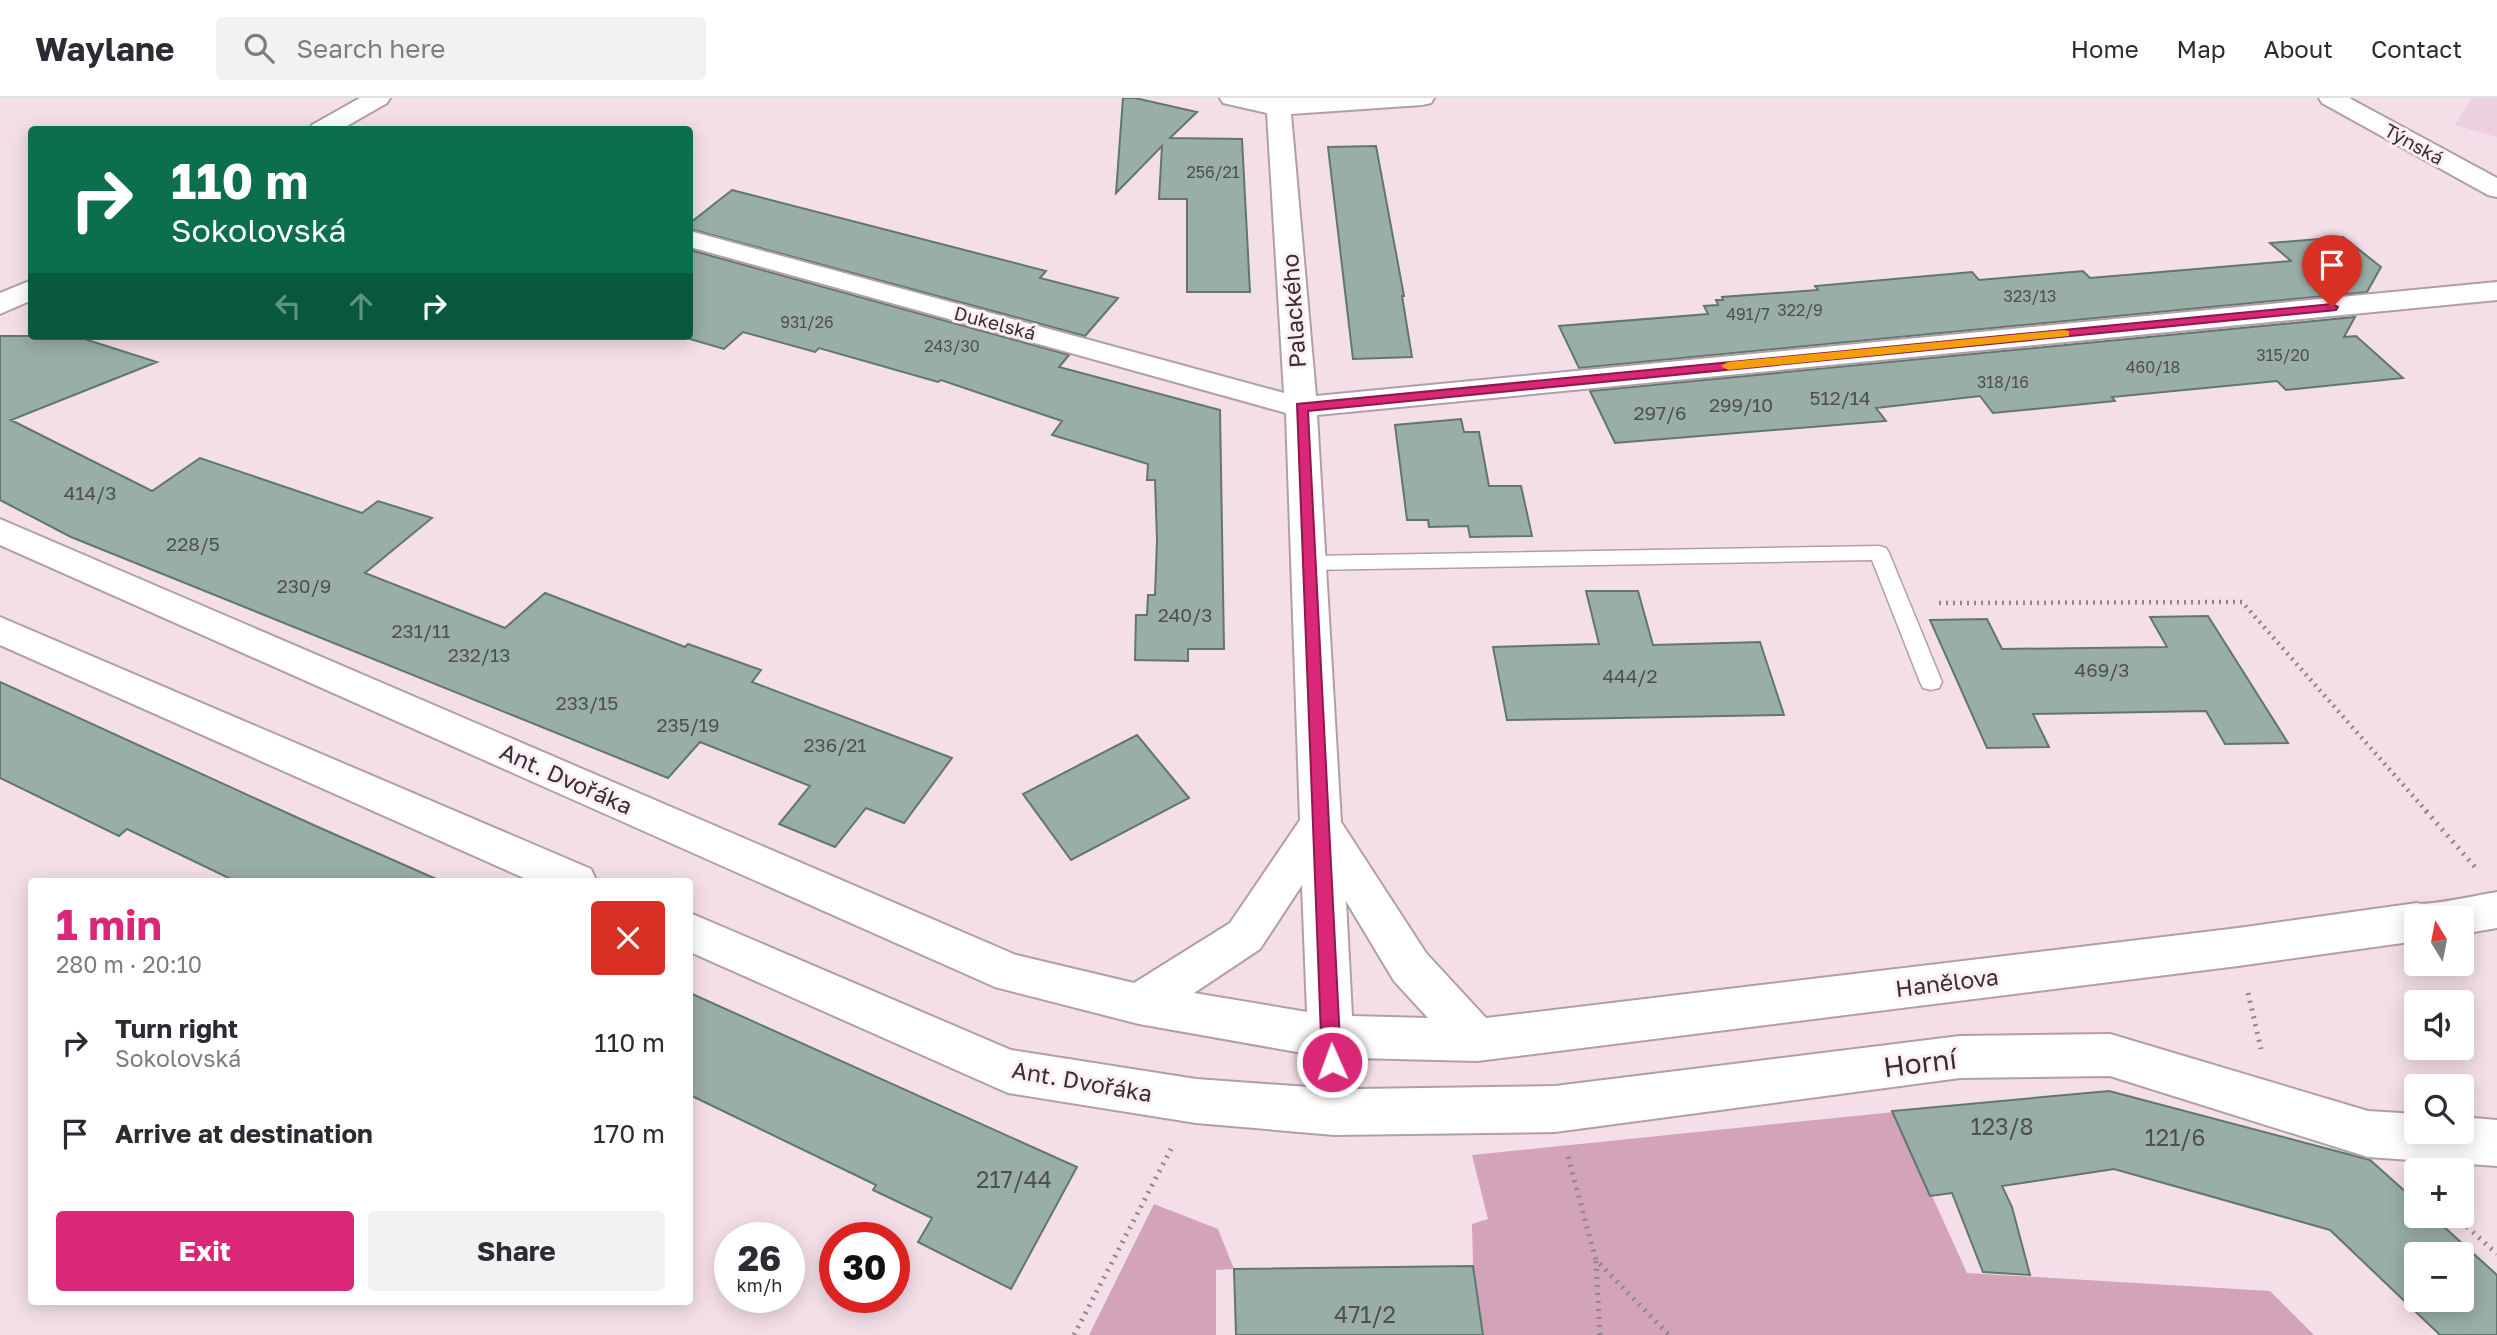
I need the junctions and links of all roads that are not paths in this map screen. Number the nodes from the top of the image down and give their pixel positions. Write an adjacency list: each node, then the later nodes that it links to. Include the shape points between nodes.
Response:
1 (378, 98): 6 (street)
2 (1232, 98): 5 (street)
3 (1422, 98): 5 (street)
4 (2331, 98): 7 (street, Týnská)
5 (1279, 103): 12 (street, Palackého)
6 (328, 126)
7 (2497, 189)
8 (693, 240): 12 (street, Dukelská)
9 (28, 290): 11 (street)
10 (2497, 291): 12 (street)
11 (0, 305)
12 (1301, 407): 14 (street, Palackého)
13 (0, 531): 23 (street, Ant. Dvořáka, via 1010,974)
14 (1308, 563): 16 (lane, via 1879,553); 17 (street, Palackého)
15 (0, 630): 18 (street)
16 (1931, 682)
17 (1320, 824): 23 (street, via 1245,936); 24 (street, Palackého); 25 (street, via 1410,967)
18 (567, 878)
19 (2490, 893): 20 (street)
20 (2464, 906)
21 (2404, 924): 25 (street, Hanělova)
22 (693, 933): 26 (street, Ant. Dvořáka, via 1008,1071 1196,1101)
23 (1139, 1004): 24 (street, Ant. Dvořáka)
24 (1331, 1037): 25 (street, Hanělova); 26 (street, Palackého)
25 (1477, 1040)
26 (1334, 1112): 27 (street, Horní, via 1555,1109 1960,1057 2110,1055 2368,1134)
27 (2497, 1143)

